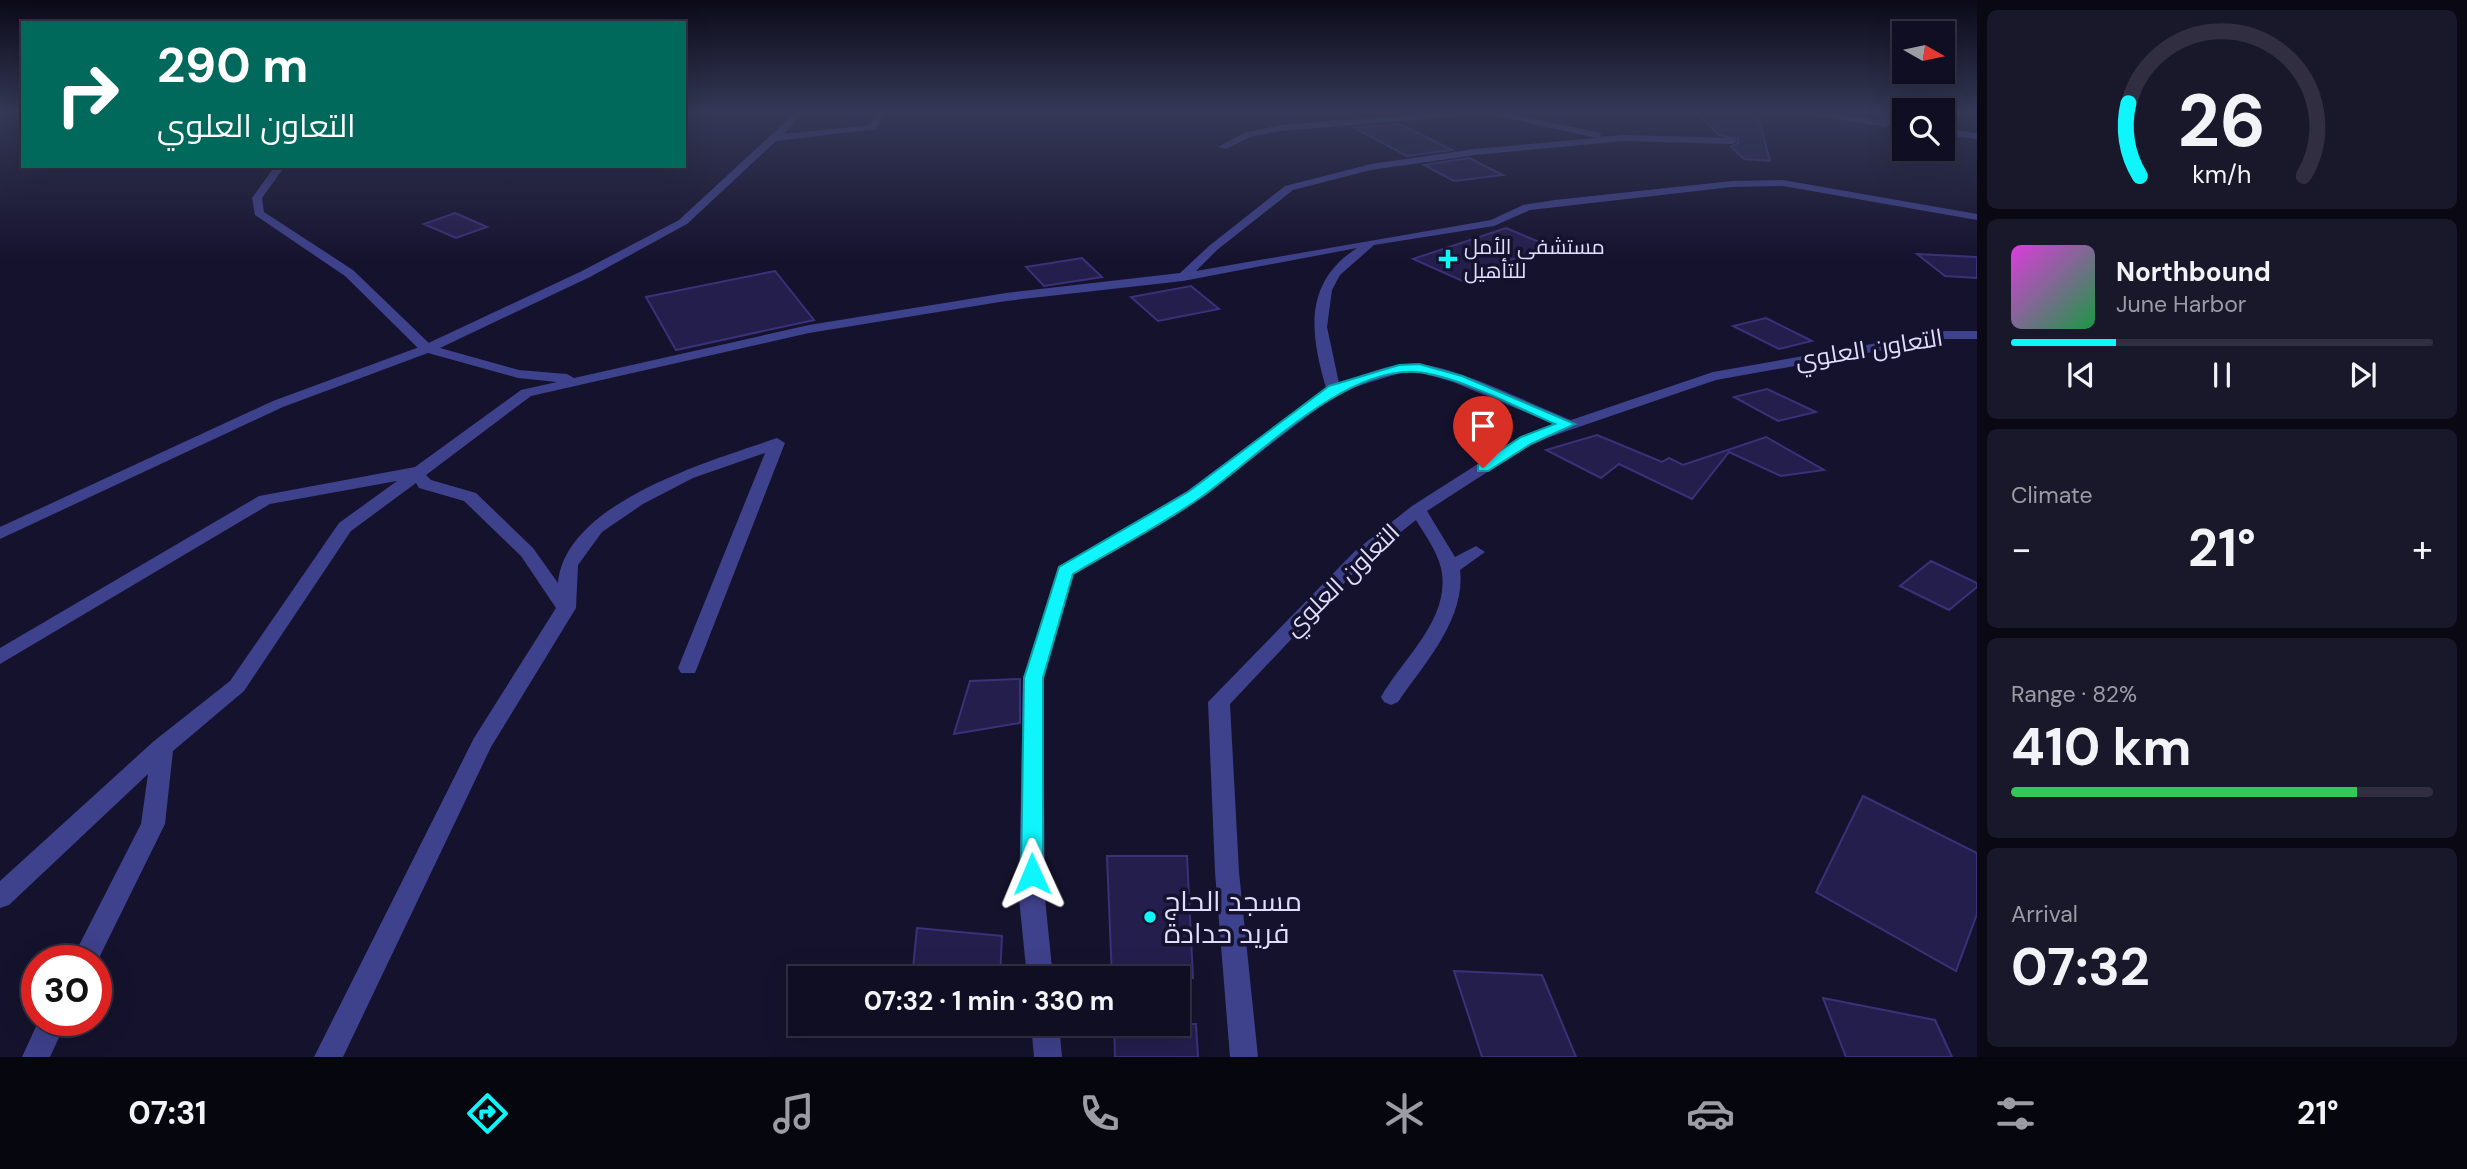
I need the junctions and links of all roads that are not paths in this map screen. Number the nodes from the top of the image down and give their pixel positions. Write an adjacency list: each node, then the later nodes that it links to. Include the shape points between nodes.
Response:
1 (748, 161): 8 (street, via 683,222)
2 (1410, 161): 6 (street, via 1289,188)
3 (279, 168): 8 (street, via 257,198 259,214 349,273)
4 (1977, 217): 5 (street, via 1820,188 1745,184 1527,207 1494,223)
5 (1379, 241): 6 (street); 10 (street, via 1359,251 1322,295 1322,351)
6 (1183, 277): 9 (street, via 1006,297 809,329)
7 (1977, 335): 11 (street, التعاون العلوي, via 1945,335 1713,376)
8 (427, 349): 9 (street, via 518,373); 14 (street, via 278,404)
9 (582, 380): 12 (street, via 526,393)
10 (1334, 389): 11 (street, via 1399,369 1419,368 1481,387); 24 (street, via 1194,495 1065,571 1034,678 1030,781 1032,898)
11 (1568, 424): 13 (street, التعاون العلوي, via 1526,440)
12 (416, 472): 17 (street, via 425,484 470,497 527,552); 18 (street, via 265,500); 21 (street, via 345,527 237,686)
13 (1418, 510): 16 (street); 30 (street, التعاون العلوي, via 1361,555 1219,702 1227,872)
14 (0, 534)
15 (1476, 552): 16 (street)
16 (1450, 568): 20 (street, via 1452,596 1442,621)
17 (566, 608): 19 (street, via 569,565 596,528 637,500 687,475 777,443); 28 (street, via 482,744)
18 (0, 657)
19 (688, 667)
20 (1391, 697)
21 (162, 747): 22 (street); 23 (street, via 153,824)
22 (0, 897)
23 (92, 945)
24 (1039, 966)
25 (46, 1036): 27 (street)
26 (1046, 1036): 29 (street)
27 (36, 1057)
28 (328, 1057)
29 (1048, 1057)
30 (1244, 1057)

